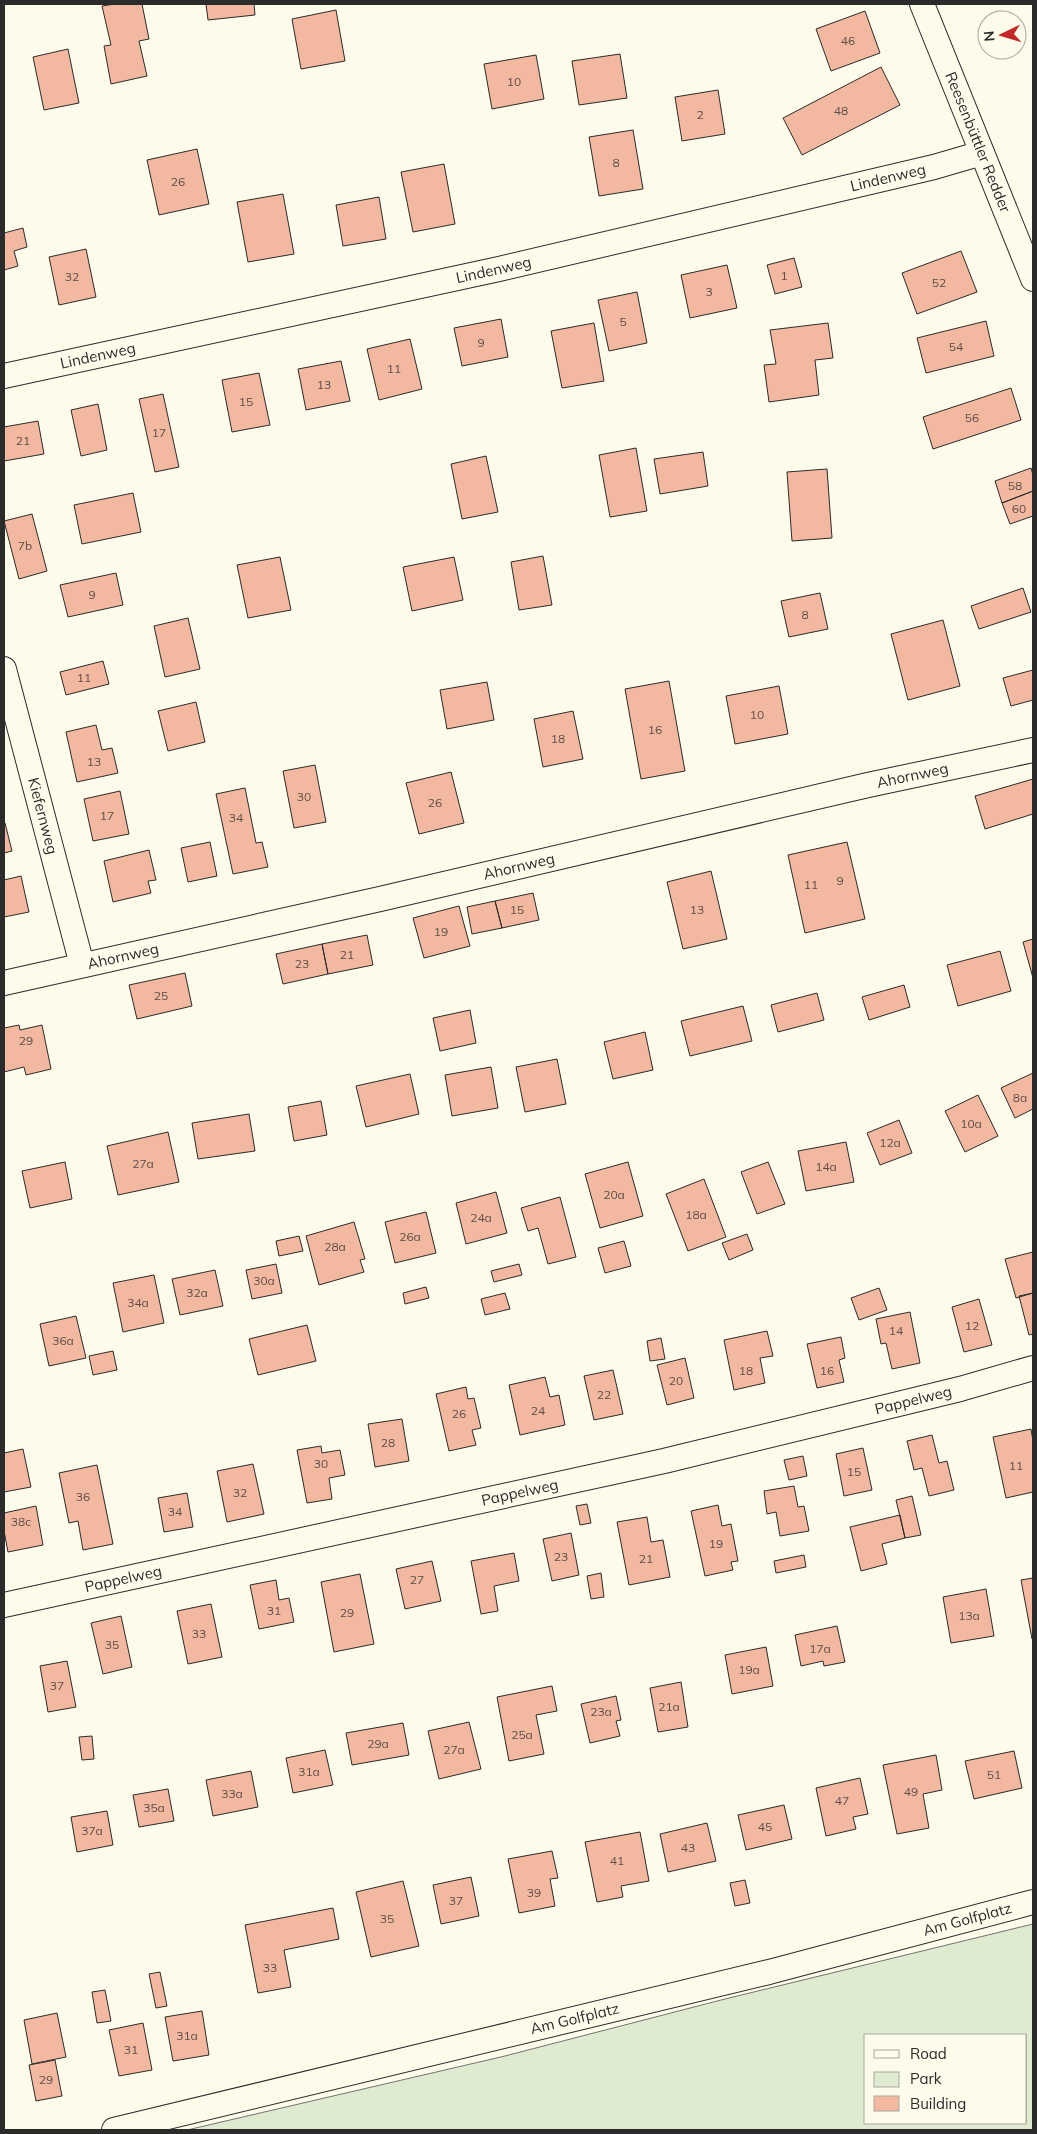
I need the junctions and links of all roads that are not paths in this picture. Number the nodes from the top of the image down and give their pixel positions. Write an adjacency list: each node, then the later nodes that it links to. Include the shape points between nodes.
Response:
1 (922, 4): 2 (street, Reesenbüttler Redder)
2 (982, 153): 3 (street, Reesenbüttler Redder); 4 (street, Lindenweg, via 499,269)
3 (1033, 279)
4 (4, 376)
5 (4, 669): 7 (street, Kiefernweg)
6 (1033, 750): 7 (street, Ahornweg)
7 (82, 965): 8 (street, Ahornweg)
8 (4, 983)
9 (1033, 1368): 10 (street, Pappelweg, via 960,1389 664,1461)
10 (4, 1605)
11 (1033, 1902): 12 (street, Am Golfplatz, via 768,1972)
12 (114, 2130)

